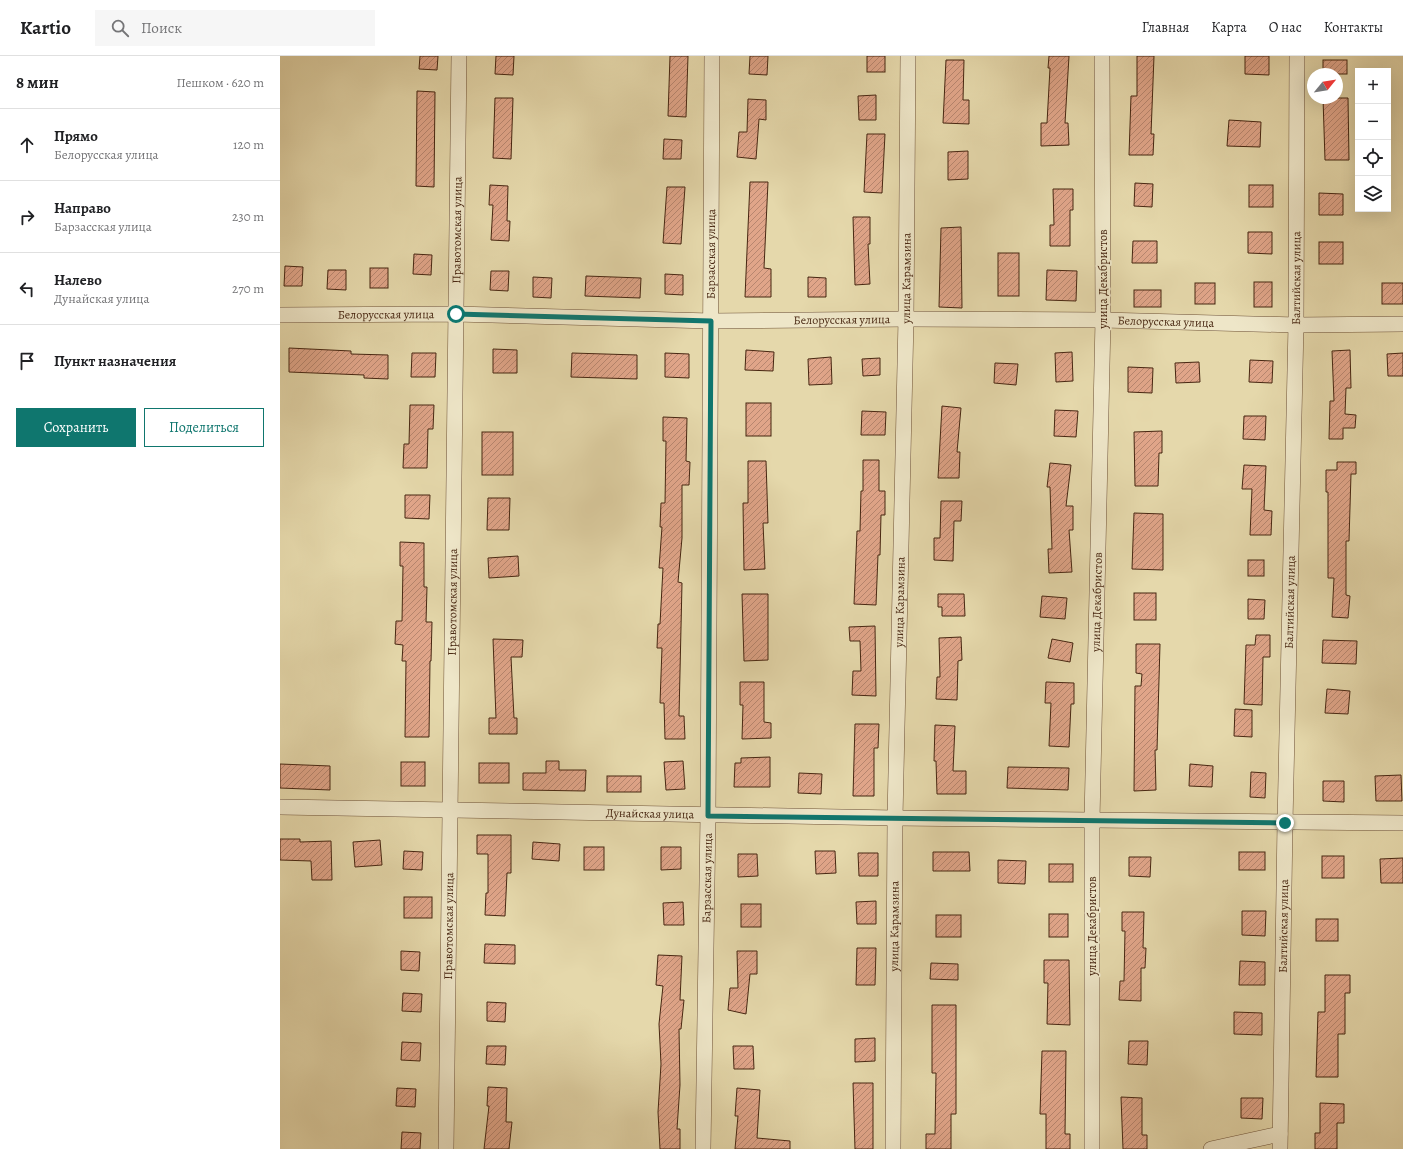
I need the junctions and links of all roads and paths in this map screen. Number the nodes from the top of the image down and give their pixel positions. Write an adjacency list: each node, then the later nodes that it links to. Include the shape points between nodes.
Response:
1 (459, 56): 6 (street, Правотомская улица)
2 (712, 56): 10 (street, Барзасская улица)
3 (908, 56): 8 (street, улица Карамзина)
4 (1102, 56): 9 (street, улица Декабристов)
5 (1297, 56): 12 (street, Балтийская улица)
6 (456, 314): 7 (street, Белорусская улица); 10 (street, Белорусская улица); 14 (street, Правотомская улица)
7 (280, 315)
8 (906, 319): 9 (street, Белорусская улица); 10 (street, Белорусская улица); 16 (street, улица Карамзина)
9 (1103, 320): 12 (street, Белорусская улица); 17 (street, улица Декабристов)
10 (711, 321): 15 (street, Барзасская улица)
11 (1403, 324): 12 (street, Белорусская улица)
12 (1296, 325): 18 (street, Балтийская улица)
13 (280, 807): 14 (street, Дунайская улица)
14 (451, 810): 15 (street, Дунайская улица); 21 (street, Правотомская улица)
15 (708, 816): 16 (street, Дунайская улица); 22 (street, Барзасская улица)
16 (895, 818): 17 (street, Дунайская улица); 23 (street, улица Карамзина)
17 (1092, 820): 18 (street, Дунайская улица); 24 (street, улица Декабристов)
18 (1285, 823): 19 (street, Дунайская улица); 20 (street, Балтийская улица)
19 (1403, 823)
20 (1280, 1134): 25 (street); 26 (street, Балтийская улица)
21 (446, 1149)
22 (703, 1149)
23 (893, 1149)
24 (1092, 1149)
25 (1211, 1149)
26 (1280, 1149)

